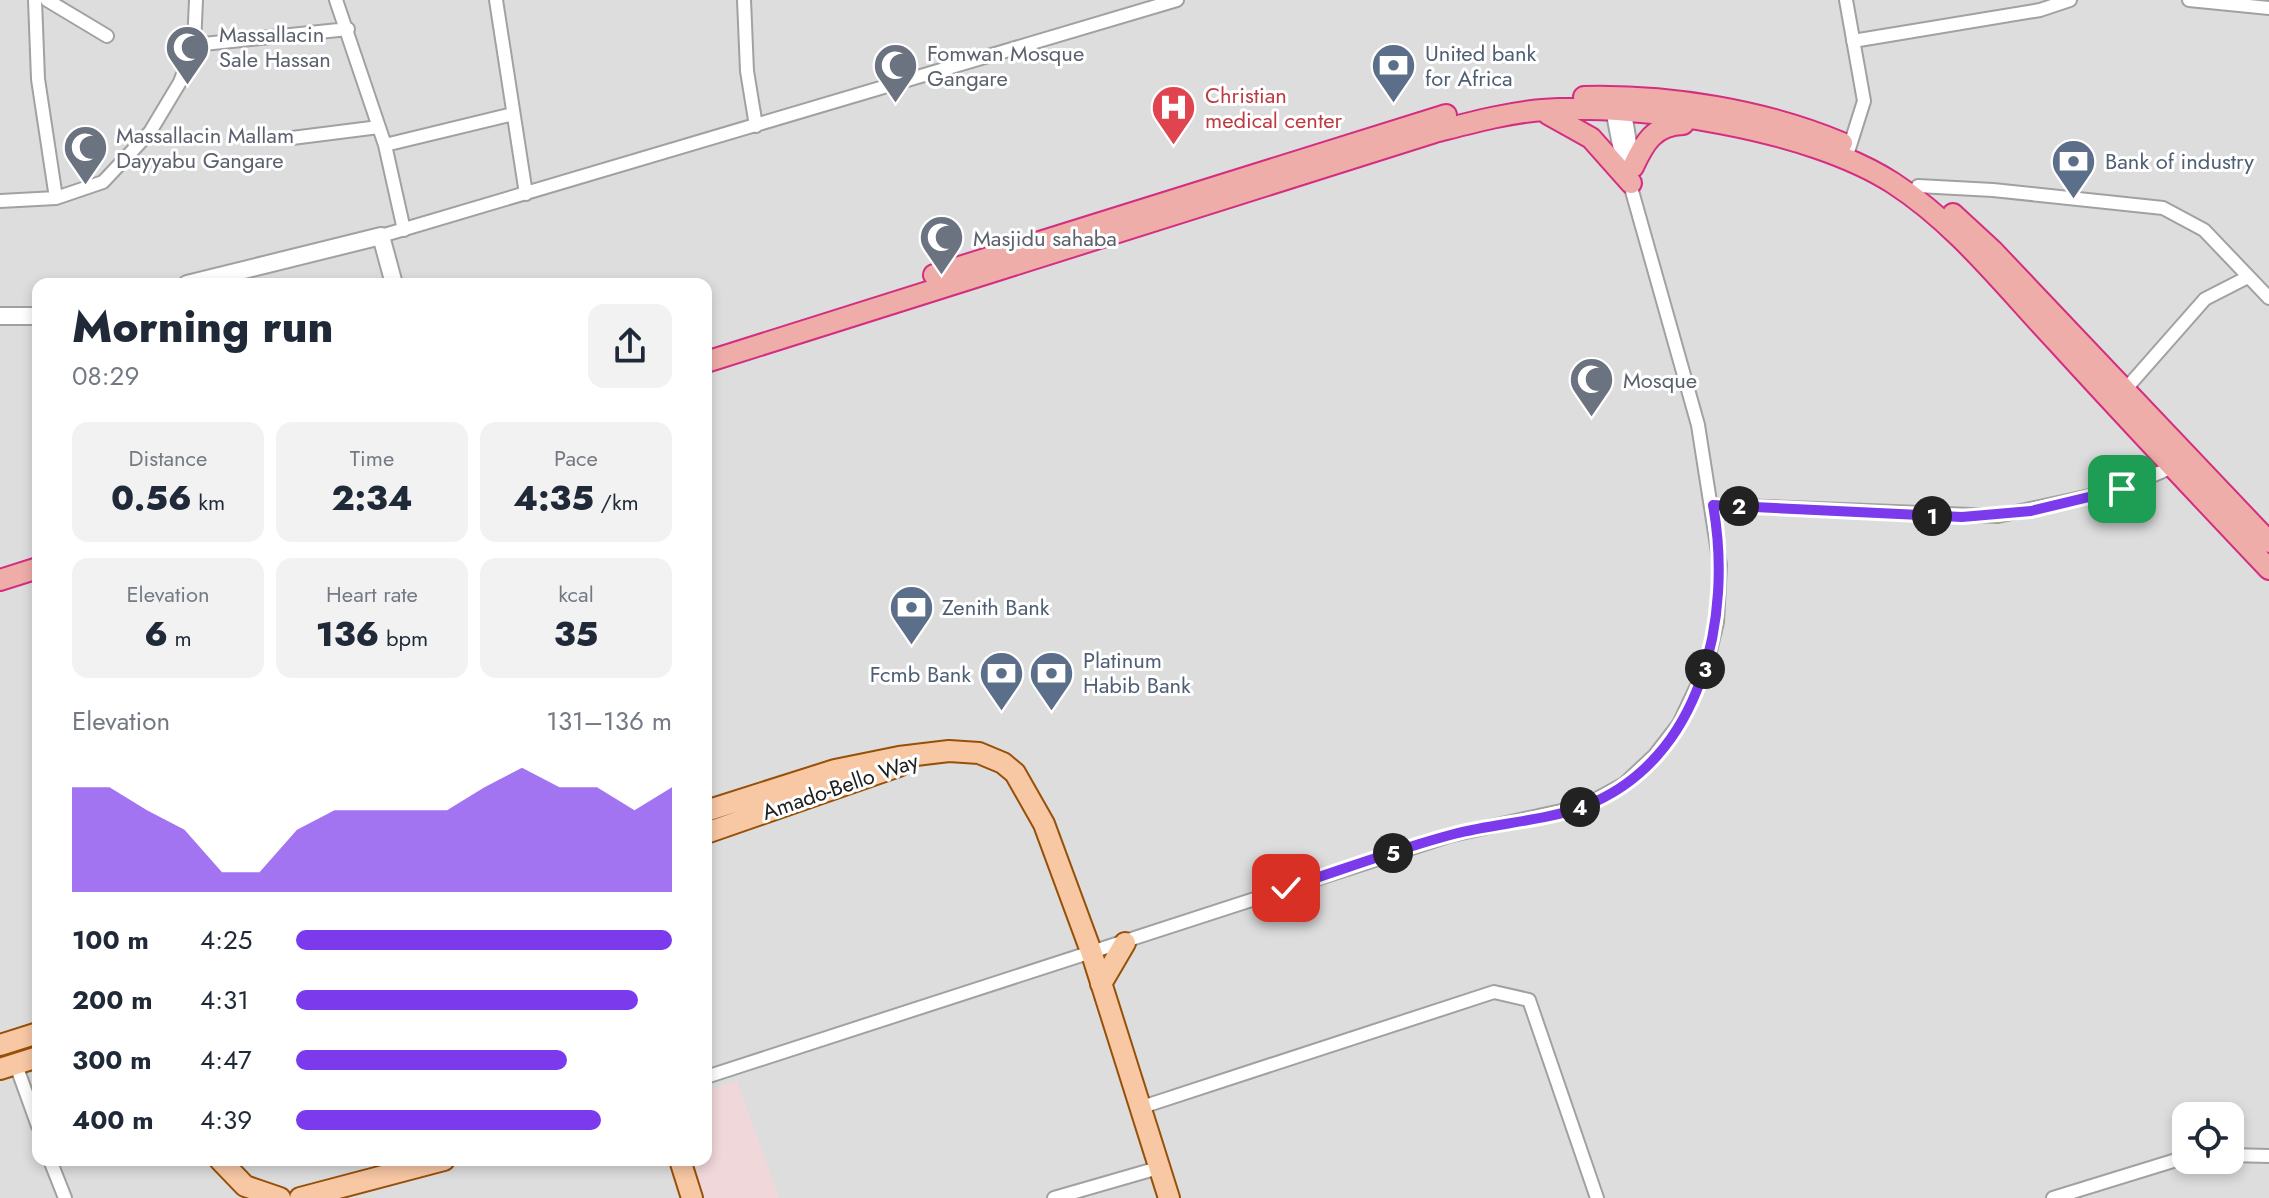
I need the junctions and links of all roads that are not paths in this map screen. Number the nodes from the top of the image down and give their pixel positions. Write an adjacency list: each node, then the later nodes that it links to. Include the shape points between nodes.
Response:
1 (35, 0): 29 (street, via 38,79)
2 (47, 0): 14 (street)
3 (196, 0): 16 (street)
4 (336, 0): 13 (street)
5 (496, 0): 6 (street); 19 (street)
6 (506, 0)
7 (744, 0): 21 (street)
8 (1177, 0): 21 (street)
9 (1846, 0): 15 (street)
10 (2070, 0): 15 (street, via 2040,10)
11 (2189, 0): 12 (street)
12 (2269, 8)
13 (348, 29): 16 (street); 22 (street)
14 (107, 36)
15 (1853, 41): 25 (street, via 1864,101)
16 (194, 45): 29 (street, via 180,82 150,132 103,182)
17 (1618, 104): 18 (highway); 20 (highway); 25 (highway, via 1761,117); 26 (street); 39 (highway, via 1521,101 1415,123)
18 (1541, 110): 26 (highway, via 1591,138); 40 (highway, via 1435,132)
19 (513, 114): 24 (street); 28 (street)
20 (1705, 123): 25 (highway); 26 (highway, via 1674,124 1655,132 1644,144)
21 (756, 126): 28 (street)
22 (379, 127): 23 (street); 24 (street)
23 (292, 138)
24 (385, 145): 31 (street)
25 (1847, 152): 27 (highway, via 1885,164); 42 (highway, via 1936,215)
26 (1632, 175): 43 (street, via 1698,425)
27 (1918, 186): 33 (street, via 2163,208 2204,230); 41 (highway, via 1992,250)
28 (526, 194): 31 (street)
29 (56, 198): 30 (street)
30 (0, 201)
31 (404, 230): 32 (street)
32 (381, 236): 34 (street); 35 (street)
33 (2248, 277): 36 (street); 41 (street, via 2205,299)
34 (211, 278)
35 (392, 278)
36 (2269, 298)
37 (0, 316): 38 (street)
38 (32, 316)
39 (712, 345)
40 (712, 360)
41 (2124, 391): 42 (highway)
42 (2181, 463): 43 (street, via 2149,480 2094,497 1998,516); 44 (highway); 47 (highway)
43 (1713, 505): 53 (street, via 1720,594 1706,667 1668,742 1624,784 1584,806 1452,835)
44 (2269, 542)
45 (32, 557): 46 (highway)
46 (0, 567)
47 (2269, 569)
48 (32, 570): 49 (highway)
49 (0, 580)
50 (933, 754): 51 (main road, Amado-Bello Way, via 870,761); 52 (main road, Amado-Bello Way); 54 (main road, via 979,753 1015,773 1044,824)
51 (712, 809)
52 (712, 831)
53 (1125, 943): 54 (street); 55 (main road)
54 (1092, 954): 55 (main road); 60 (street)
55 (1101, 984): 61 (main road)
56 (32, 1035): 57 (main road)
57 (0, 1045)
58 (32, 1059): 59 (main road)
59 (8, 1067): 62 (street)
60 (712, 1075)
61 (1139, 1108): 69 (main road); 77 (street, via 1494,992 1529,1000)
62 (32, 1114)
63 (2244, 1155): 64 (street)
64 (2269, 1156)
65 (2172, 1161): 78 (street)
66 (52, 1166): 71 (street)
67 (421, 1166): 73 (main road)
68 (681, 1166): 74 (main road)
69 (1158, 1168): 75 (street); 76 (main road)
70 (233, 1176): 72 (main road)
71 (65, 1198)
72 (280, 1198)
73 (300, 1198)
74 (692, 1198)
75 (1054, 1198)
76 (1169, 1198)
77 (1597, 1198)
78 (2053, 1198)

